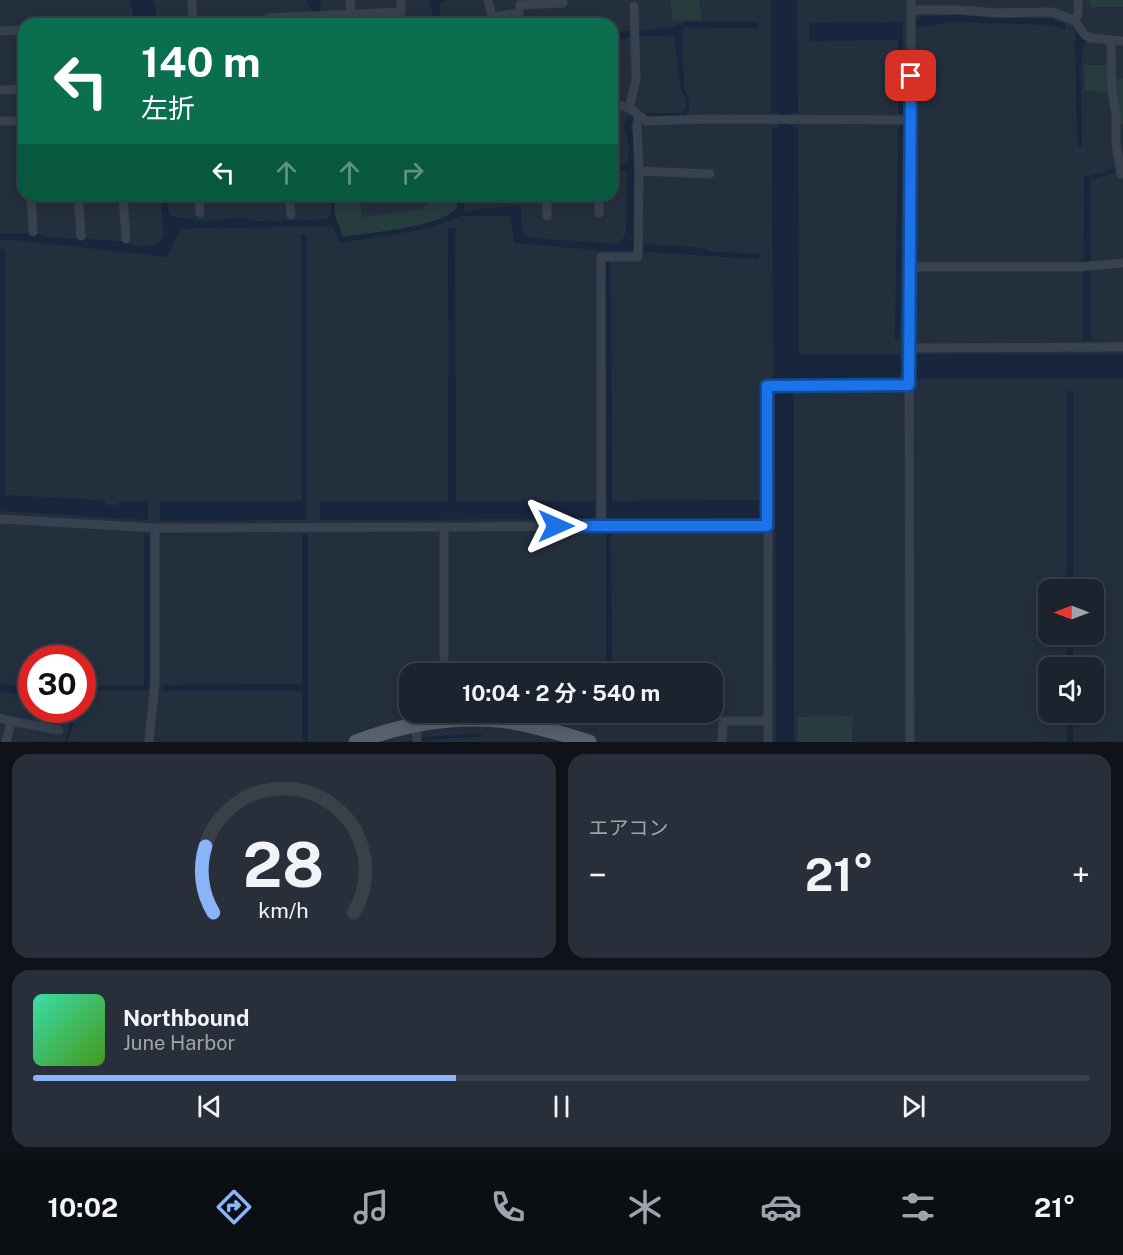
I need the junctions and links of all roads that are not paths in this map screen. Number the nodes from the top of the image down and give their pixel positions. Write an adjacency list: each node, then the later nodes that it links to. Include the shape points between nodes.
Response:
1 (192, 0): 10 (street)
2 (350, 0): 9 (street)
3 (401, 0): 9 (street, via 401,12)
4 (488, 0): 12 (street)
5 (1078, 0): 14 (street)
6 (564, 3): 13 (street, via 520,5 519,13)
7 (911, 5): 14 (street, via 997,13 1053,12); 23 (street)
8 (634, 6): 22 (street)
9 (351, 14): 11 (street)
10 (193, 18)
11 (268, 18)
12 (492, 18)
13 (500, 18)
14 (1075, 21): 17 (street, via 1085,35)
15 (18, 30): 16 (street)
16 (0, 31)
17 (1111, 40): 18 (street); 28 (street)
18 (1123, 41)
19 (18, 89): 20 (street)
20 (0, 90)
21 (618, 104): 22 (street)
22 (637, 115): 23 (street, via 646,121); 26 (street)
23 (911, 120): 44 (street)
24 (0, 121): 25 (street)
25 (18, 121)
26 (639, 171): 27 (street); 49 (street, via 638,257 601,257)
27 (710, 174)
28 (1121, 174)
29 (31, 201): 40 (street)
30 (78, 201): 41 (street)
31 (123, 201): 42 (street)
32 (199, 201): 36 (street)
33 (290, 201): 38 (street)
34 (546, 201): 39 (street)
35 (599, 201): 37 (street)
36 (200, 213)
37 (599, 213)
38 (291, 215)
39 (547, 216)
40 (33, 232)
41 (81, 236)
42 (126, 239)
43 (1123, 263): 44 (street, via 1080,267)
44 (910, 267): 46 (street)
45 (1123, 347): 46 (street)
46 (909, 348): 47 (street)
47 (909, 385): 50 (street, via 767,386); 67 (street)
48 (0, 519): 52 (street)
49 (601, 526): 50 (street); 51 (street)
50 (767, 526): 56 (street)
51 (444, 527): 52 (street); 53 (street)
52 (155, 528): 62 (street, via 155,683)
53 (444, 663)
54 (0, 718): 55 (street)
55 (11, 721): 59 (street); 61 (street)
56 (768, 721): 65 (street, via 723,721); 66 (street)
57 (434, 723): 60 (main road)
58 (512, 723): 64 (main road)
59 (58, 730)
60 (417, 734): 63 (main road, via 380,733)
61 (6, 742)
62 (149, 742)
63 (356, 742)
64 (589, 742)
65 (722, 742)
66 (768, 742)
67 (910, 742)

